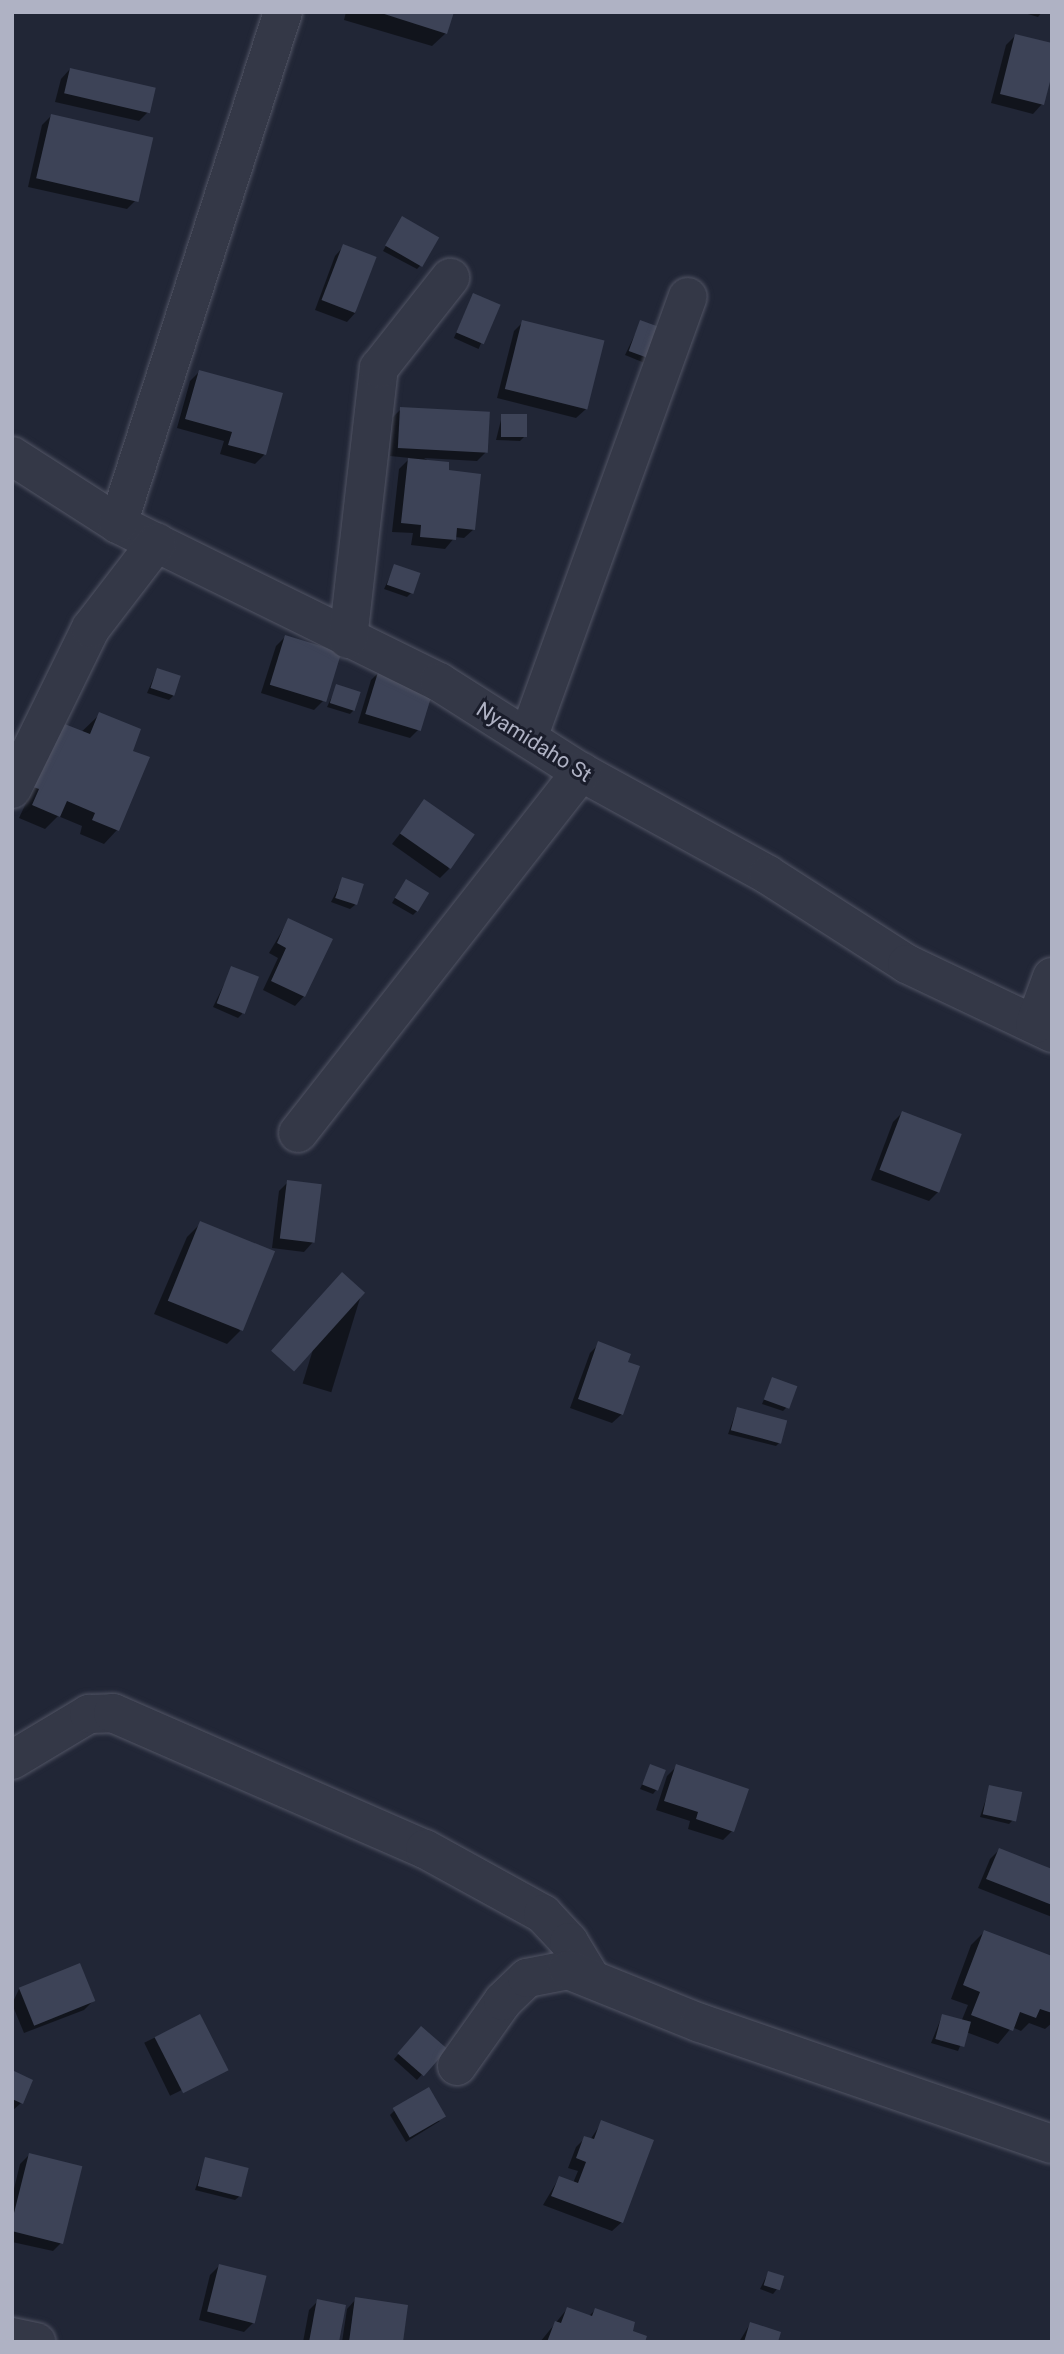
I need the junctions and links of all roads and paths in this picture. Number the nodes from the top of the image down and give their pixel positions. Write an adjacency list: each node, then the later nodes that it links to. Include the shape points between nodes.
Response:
1 (283, 12): 5 (street)
2 (450, 278): 7 (street, via 379,369)
3 (688, 297): 8 (street)
4 (12, 456): 5 (street, Nyamidaho St)
5 (118, 524): 6 (street, Nyamidaho St)
6 (157, 542): 7 (street, Nyamidaho St); 10 (street, via 91,628)
7 (348, 639): 8 (street, Nyamidaho St, via 439,682)
8 (528, 738): 9 (street, Nyamidaho St)
9 (580, 772): 12 (street, Nyamidaho St, via 768,875 907,964); 13 (street)
10 (12, 789)
11 (1052, 977): 12 (street)
12 (1044, 1028)
13 (298, 1133)
14 (12, 1760): 15 (street, via 89,1714 113,1713 425,1849 543,1914 569,1942)
15 (590, 1977): 16 (street, via 568,1970 527,1978 503,2001); 17 (street, via 700,2023)
16 (457, 2066)
17 (1052, 2144)
18 (12, 2337): 19 (street)
19 (36, 2342)

